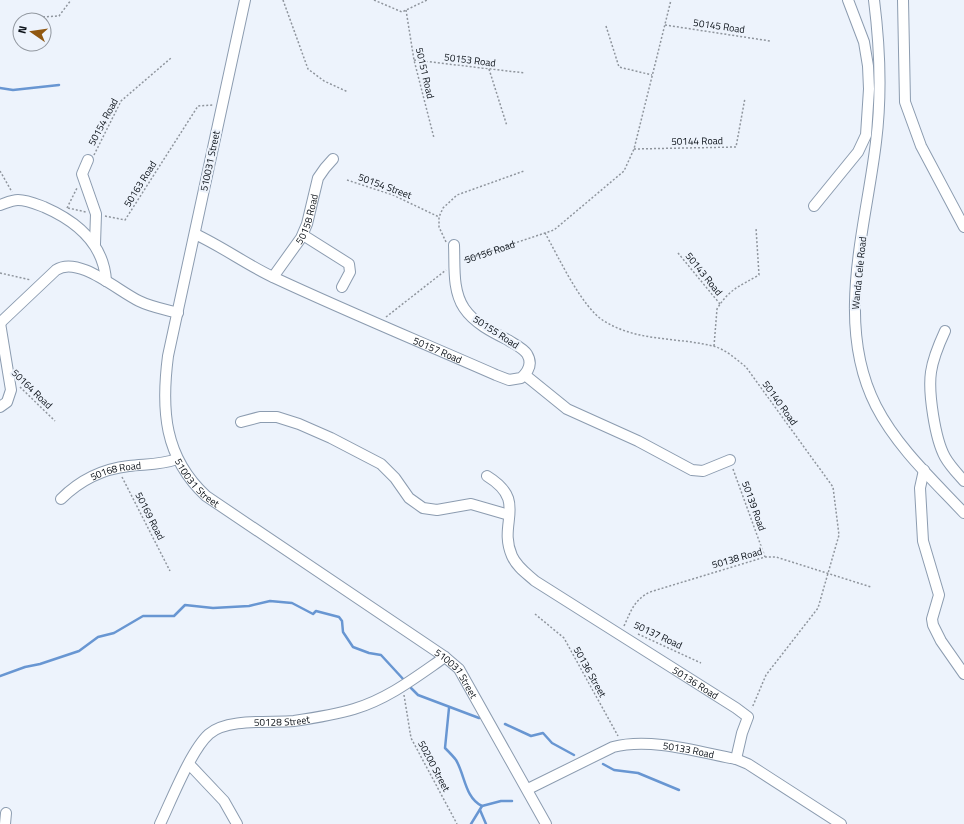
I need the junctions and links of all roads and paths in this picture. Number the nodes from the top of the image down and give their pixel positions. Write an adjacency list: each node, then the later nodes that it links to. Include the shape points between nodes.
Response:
1 (71, 0): 11 (path, via 59,16)
2 (244, 0): 22 (street, 510031 Street)
3 (283, 0): 20 (path, via 308,69 324,81)
4 (374, 0): 10 (path, via 402,12)
5 (427, 0): 10 (path)
6 (671, 0): 12 (path, 50156 Road)
7 (848, 0): 33 (street, via 864,42 868,66 866,135 858,152)
8 (874, 0): 64 (street, Wanda Cele Road, via 880,62 880,104 855,300 857,347 865,380 876,406 897,438)
9 (903, 0): 38 (street, via 905,102 921,146)
10 (406, 10): 16 (path, 50151 Road)
11 (52, 16)
12 (665, 25): 14 (path, 50145 Road); 19 (path, 50156 Road)
13 (606, 26): 19 (path, via 619,67)
14 (770, 41)
15 (171, 58): 26 (path, 50154 Road, via 121,101)
16 (414, 60): 17 (path, 50153 Road); 24 (path, 50151 Road)
17 (489, 69): 18 (path, 50153 Road); 23 (path)
18 (525, 73)
19 (652, 75): 25 (path, 50156 Road)
20 (348, 92)
21 (745, 98): 25 (path, 50144 Road, via 736,147)
22 (222, 104): 36 (path, 50163 Road, via 198,106 125,220); 41 (street, 510031 Street)
23 (507, 126)
24 (434, 138)
25 (634, 149): 40 (path, 50156 Road, via 624,171 554,230)
26 (91, 158): 30 (street, via 83,170)
27 (333, 159): 42 (street, 50158 Road, via 318,178)
28 (0, 171): 32 (path)
29 (524, 171): 37 (path, via 457,195 443,208)
30 (83, 177): 35 (path); 36 (street)
31 (347, 180): 37 (path, 50154 Street, via 393,195)
32 (8, 202): 43 (street, via 27,201 56,212 75,224)
33 (814, 206)
34 (60, 207): 35 (path, 50163 Road)
35 (67, 208): 36 (path, 50163 Road)
36 (96, 214): 43 (street)
37 (439, 217): 44 (path, via 439,227)
38 (964, 227)
39 (756, 228): 50 (path, via 759,275 728,293)
40 (545, 233): 46 (path, 50156 Road); 55 (path, 50140 Road, via 582,298 603,321 641,336)
41 (195, 234): 47 (street); 51 (street, 510031 Street)
42 (303, 235): 47 (street, 50158 Road); 49 (street, via 349,264 350,272)
43 (95, 244): 48 (street)
44 (452, 247): 46 (street)
45 (678, 253): 50 (path, 50143 Road)
46 (455, 263): 53 (path, 50156 Road); 56 (street, 50155 Road, via 457,290 462,306 479,323 523,349 530,360 530,368)
47 (273, 277): 53 (street)
48 (106, 280): 51 (street, via 139,301); 52 (street, via 81,269 63,265)
49 (342, 287)
50 (720, 304): 55 (path, via 717,309)
51 (178, 312): 61 (street, 510031 Street, via 164,383 169,438)
52 (0, 323): 57 (street)
53 (378, 323): 56 (street, 50157 Road, via 509,380 516,380)
54 (945, 331): 66 (street, via 931,372 931,396 944,455)
55 (714, 346): 72 (path, 50140 Road, via 746,367 833,487 839,535)
56 (525, 375): 62 (street, via 557,403 692,470 703,471)
57 (9, 376): 58 (street, via 9,398); 59 (path, 50164 Road)
58 (0, 407)
59 (55, 421)
60 (241, 422): 69 (street, via 260,417 277,417 332,438 380,464 395,478 409,498 423,508 437,510 471,504)
61 (177, 459): 63 (street, 50168 Road, via 164,464); 78 (street, 510031 Street, via 192,483 206,496)
62 (730, 460): 70 (path, 50139 Road)
63 (118, 468): 67 (street, 50168 Road, via 87,478); 71 (path, 50169 Road)
64 (924, 470): 68 (street, Wanda Cele Road); 80 (street, via 920,488 922,541 939,595 932,619 933,625)
65 (487, 476): 69 (street, 50136 Road, via 507,494)
66 (964, 480)
67 (61, 499)
68 (964, 513)
69 (510, 515): 75 (street, 50136 Road, via 508,542 516,564 535,580)
70 (765, 557): 72 (path, 50138 Road, via 776,557); 76 (path, 50138 Road, via 645,594 635,603)
71 (170, 571)
72 (828, 573): 73 (path, 50138 Road); 82 (path, 50140 Road, via 818,608 766,675)
73 (872, 587)
74 (535, 614): 83 (path, 50136 Street, via 564,638)
75 (607, 625): 76 (path, 50137 Road); 82 (street, 50136 Road)
76 (624, 628)
77 (638, 634): 79 (path, 50137 Road)
78 (445, 657): 81 (street, 50128 Street); 86 (street, 510031 Street, via 459,669)
79 (701, 663)
80 (964, 674)
81 (403, 687): 85 (street, 50128 Street, via 354,709 313,718 221,727 203,740); 91 (path, 50200 Street, via 411,738)
82 (748, 717): 84 (street)
83 (622, 745): 84 (street, 50133 Road, via 655,745); 86 (street, 50133 Road)
84 (736, 759): 93 (street, 50133 Road, via 763,772)
85 (189, 764): 89 (street, 50128 Street); 90 (street, via 224,801)
86 (528, 789): 92 (street, 510031 Street)
87 (6, 813): 88 (street)
88 (5, 824)
89 (160, 824)
90 (237, 824)
91 (456, 824)
92 (546, 824)
93 (841, 824)

